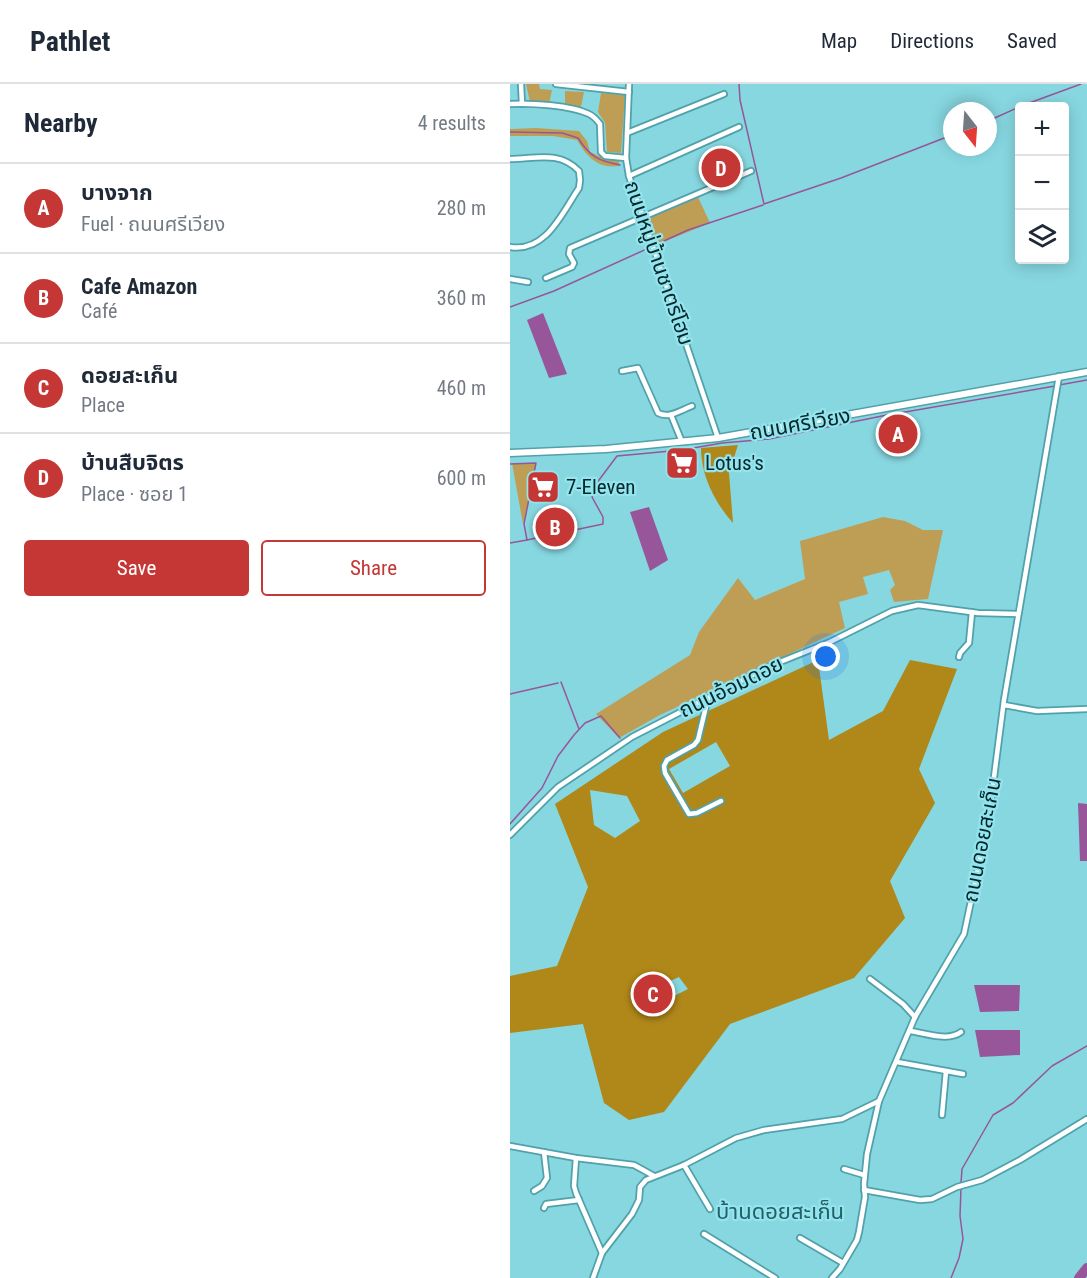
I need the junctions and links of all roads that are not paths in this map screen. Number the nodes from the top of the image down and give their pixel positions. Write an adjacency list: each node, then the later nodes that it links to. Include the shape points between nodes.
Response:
1 (521, 84): 7 (street)
2 (629, 84): 4 (street, ถนนหมู่บ้านชาตรีโฮม)
3 (555, 85): 4 (street)
4 (629, 92): 9 (street, ถนนหมู่บ้านชาตรีโฮม)
5 (724, 94): 9 (street)
6 (510, 104): 7 (street)
7 (522, 104): 10 (street, via 591,115 600,124 601,152)
8 (739, 127): 13 (street)
9 (627, 133): 10 (street, ถนนหมู่บ้านชาตรีโฮม)
10 (626, 158): 13 (street, ถนนหมู่บ้านชาตรีโฮม)
11 (510, 159): 15 (street, via 562,158 579,171 580,180 579,188 544,238 533,246)
12 (751, 171): 14 (street)
13 (629, 177): 14 (street, ถนนหมู่บ้านชาตรีโฮม)
14 (643, 217): 16 (street, via 570,248 572,267); 24 (street, ถนนหมู่บ้านชาตรีโฮม)
15 (510, 247)
16 (546, 278)
17 (510, 279): 18 (street)
18 (528, 282)
19 (622, 371): 23 (street, via 638,368 658,413)
20 (1087, 372): 21 (main road, ถนนศรีเวียง)
21 (1059, 376): 24 (main road, ถนนศรีเวียง); 28 (street, ถนนดอยสะเก็น)
22 (692, 406): 23 (street)
23 (671, 415): 25 (street)
24 (718, 438): 25 (main road, ถนนศรีเวียง)
25 (682, 442): 26 (main road, ถนนศรีเวียง)
26 (510, 453)
27 (972, 612): 28 (street, ถนนอ้อมดอย); 29 (street, via 969,643); 30 (street, ถนนอ้อมดอย, via 918,605 892,611)
28 (1018, 614): 31 (street, ถนนดอยสะเก็น)
29 (959, 657)
30 (708, 698): 33 (street, via 698,740 664,766 689,814); 34 (street, ถนนอ้อมดอย, via 632,737 567,780)
31 (1004, 705): 32 (street, via 1037,711); 36 (street, ถนนดอยสะเก็น, via 989,816 964,934)
32 (1087, 709)
33 (721, 801)
34 (511, 833)
35 (870, 979): 36 (street)
36 (915, 1017): 37 (street, ถนนดอยสะเก็น)
37 (910, 1031): 38 (street, via 947,1037); 39 (street, ถนนดอยสะเก็น)
38 (962, 1032)
39 (897, 1062): 40 (street); 42 (street, ถนนดอยสะเก็น)
40 (946, 1071): 41 (street); 43 (street)
41 (963, 1074)
42 (879, 1101): 48 (street, via 842,1119 736,1138); 50 (street, ถนนดอยสะเก็น)
43 (942, 1115)
44 (1087, 1119): 52 (street, via 982,1180 932,1199)
45 (510, 1146): 46 (street)
46 (544, 1152): 47 (street); 53 (street, via 547,1178)
47 (576, 1158): 51 (street, via 634,1165); 54 (street, via 574,1186)
48 (684, 1165): 51 (street); 56 (street)
49 (844, 1168): 50 (street)
50 (864, 1175): 52 (street, ถนนดอยสะเก็น)
51 (654, 1176): 59 (street, via 640,1187 632,1214)
52 (864, 1190): 60 (street, ถนนดอยสะเก็น, via 859,1232)
53 (534, 1191)
54 (579, 1200): 55 (street, via 546,1204); 59 (street)
55 (544, 1208)
56 (710, 1209)
57 (704, 1234): 62 (street)
58 (800, 1238): 60 (street)
59 (602, 1253): 61 (street)
60 (843, 1263): 63 (street, ถนนดอยสะเก็น)
61 (593, 1278)
62 (775, 1278)
63 (832, 1278)

